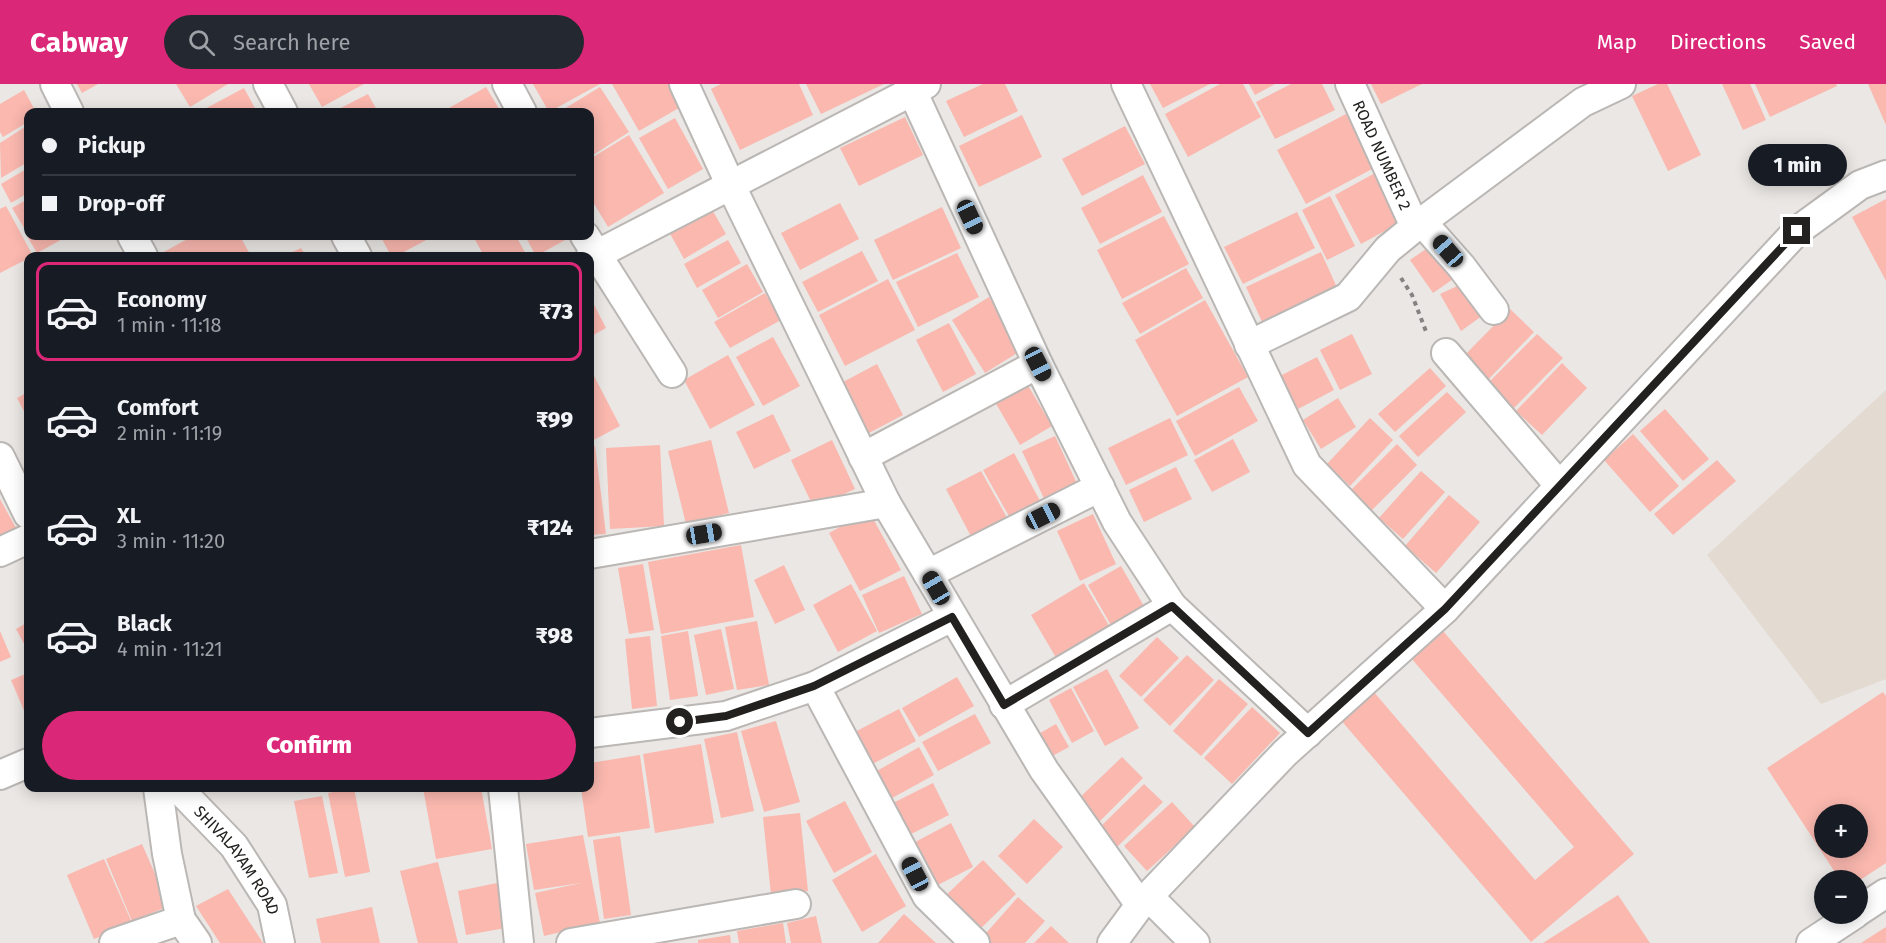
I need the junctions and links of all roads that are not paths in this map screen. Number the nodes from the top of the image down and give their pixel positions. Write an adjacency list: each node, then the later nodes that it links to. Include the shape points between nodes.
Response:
1 (55, 84): 10 (street)
2 (268, 84): 11 (street)
3 (507, 84): 12 (street)
4 (684, 84): 14 (street)
5 (1126, 84): 19 (street)
6 (1350, 84): 15 (street, ROAD NUMBER 2)
7 (1621, 84): 9 (street)
8 (916, 86): 14 (street); 21 (street)
9 (1578, 93): 15 (street)
10 (67, 108)
11 (281, 108)
12 (520, 108)
13 (1886, 175): 25 (street, via 1860,185 1797,231)
14 (731, 186): 16 (street); 24 (street)
15 (1419, 224): 18 (street, ROAD NUMBER 2, via 1461,266); 19 (street, via 1388,249 1348,297)
16 (590, 250)
17 (594, 256): 22 (street)
18 (1494, 310)
19 (1249, 345): 34 (street, via 1307,465)
20 (1446, 353): 25 (street)
21 (1038, 364): 24 (street); 26 (street)
22 (672, 373)
23 (0, 457): 28 (street)
24 (863, 457): 27 (street)
25 (1559, 485): 34 (street)
26 (1100, 487): 32 (street); 33 (street, via 1117,522)
27 (886, 502): 31 (street); 32 (street)
28 (24, 506)
29 (24, 541): 30 (street)
30 (0, 552)
31 (594, 553)
32 (928, 574): 35 (street)
33 (1172, 606): 37 (street); 39 (street)
34 (1445, 609): 39 (street)
35 (952, 617): 36 (street); 37 (street)
36 (814, 686): 38 (street, via 726,716); 57 (street, via 927,896)
37 (1004, 705): 46 (street, via 1044,770)
38 (594, 732)
39 (1308, 733): 46 (street)
40 (24, 765): 41 (street)
41 (0, 775)
42 (159, 792): 49 (street)
43 (182, 792): 54 (street, SHIVALAYAM ROAD, via 234,846 272,905)
44 (503, 792): 55 (street)
45 (1886, 892): 48 (street)
46 (1145, 901): 58 (street); 59 (street)
47 (796, 904): 51 (street)
48 (1868, 905)
49 (181, 920): 52 (street); 53 (street)
50 (1840, 924): 60 (street)
51 (628, 938): 56 (street)
52 (114, 943)
53 (197, 943)
54 (280, 943)
55 (519, 943)
56 (571, 943)
57 (975, 943)
58 (1112, 943)
59 (1195, 943)
60 (1811, 943)

